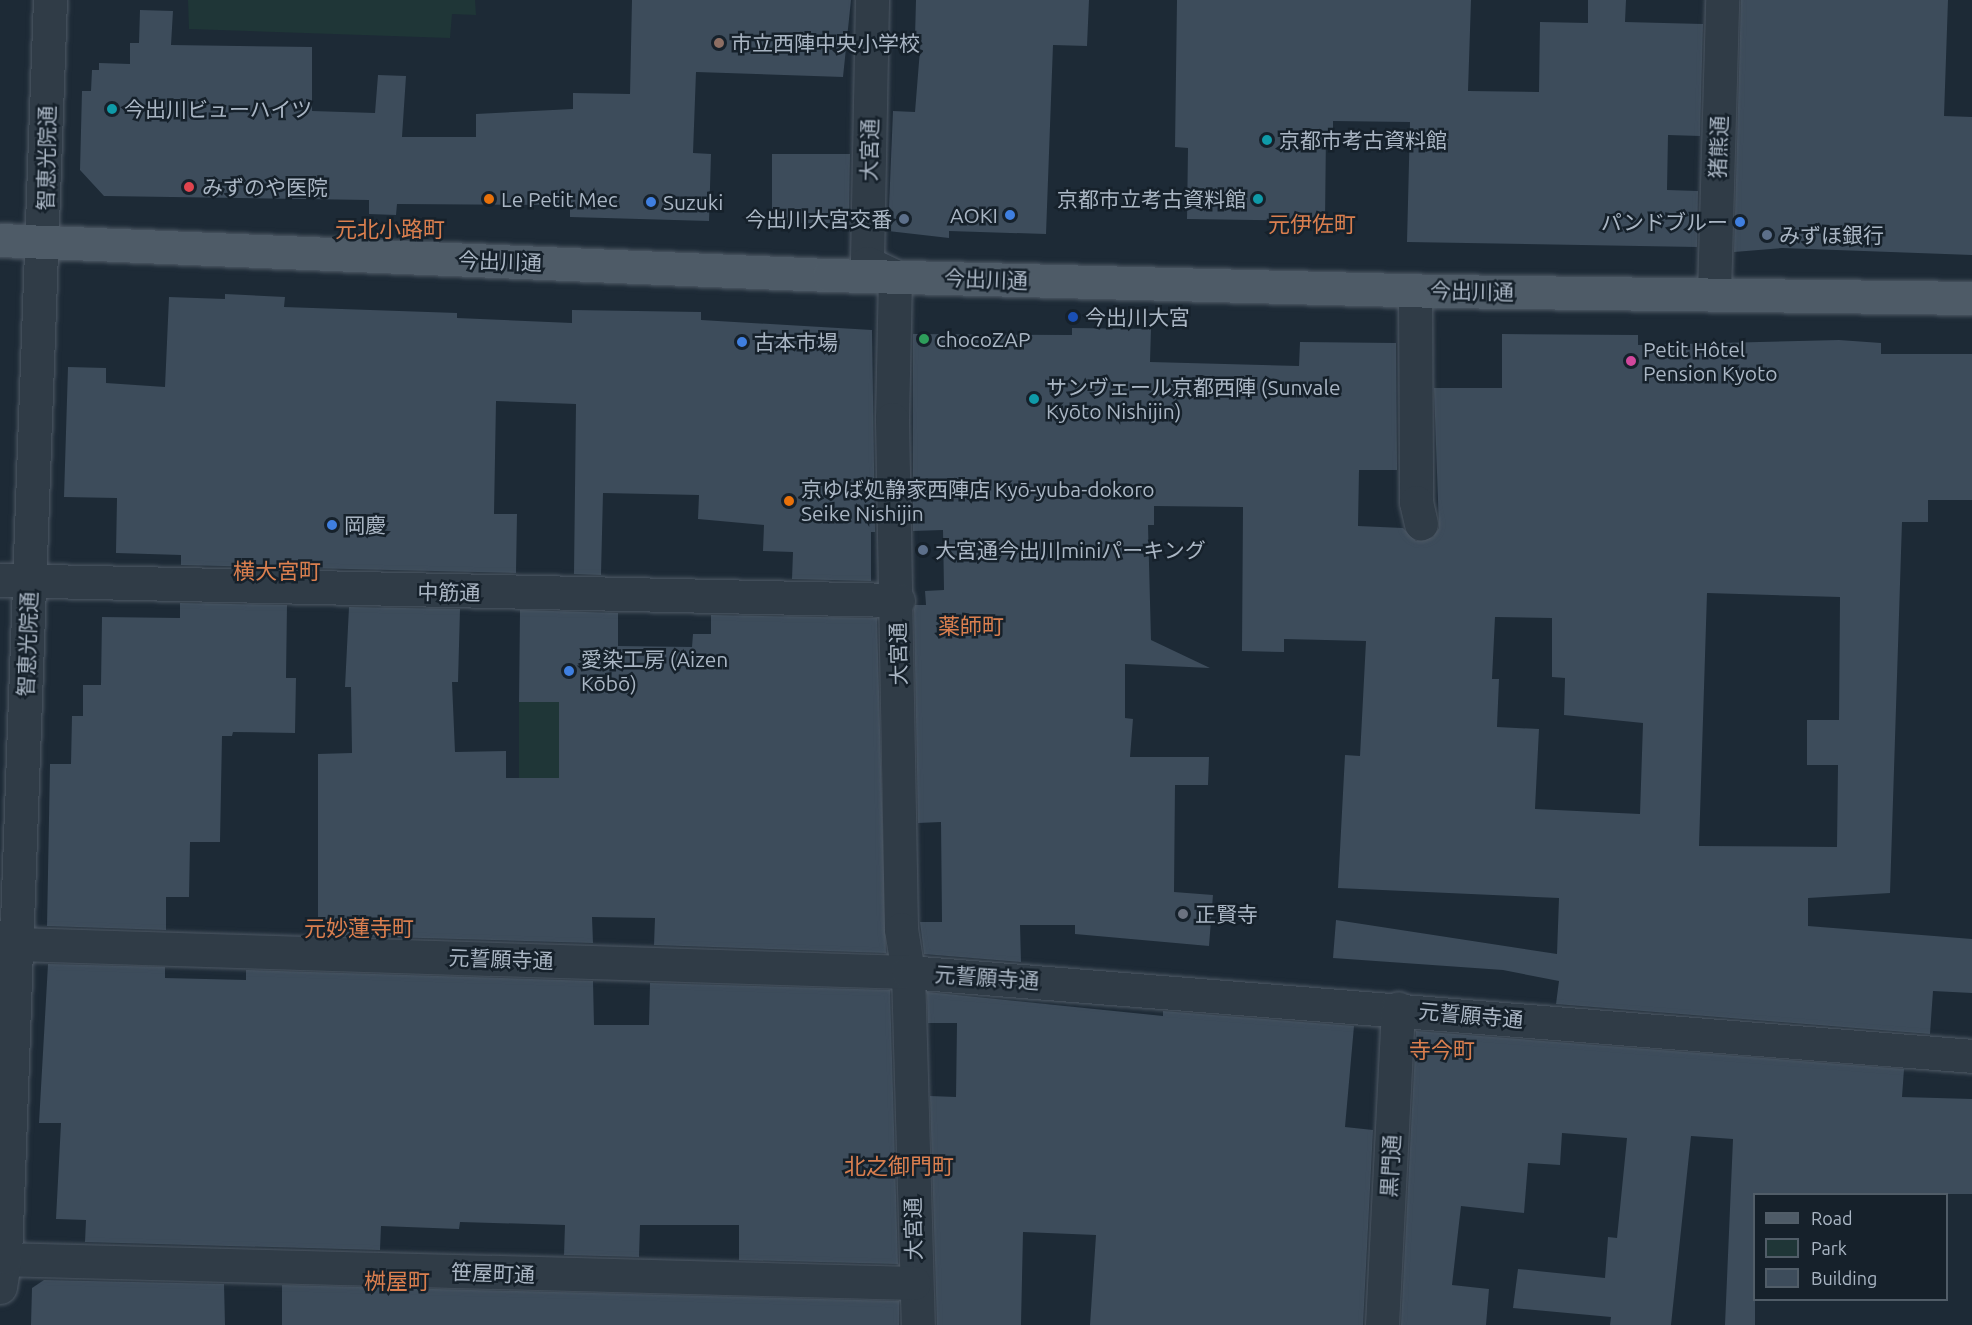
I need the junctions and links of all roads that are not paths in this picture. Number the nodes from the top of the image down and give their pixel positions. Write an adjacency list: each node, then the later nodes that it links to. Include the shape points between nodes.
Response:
1 (50, 0): 5 (street, 智恵光院通)
2 (872, 0): 6 (street, 大宮通, via 867,263)
3 (1722, 0): 8 (street, 猪熊通)
4 (0, 240): 5 (main road, 今出川通)
5 (44, 241): 6 (main road, 今出川通); 11 (street, 智恵光院通)
6 (895, 276): 7 (main road, 今出川通); 12 (street, 大宮通, via 892,419)
7 (1415, 290): 8 (main road, 今出川通); 10 (street, via 1416,502)
8 (1714, 294): 9 (main road, 今出川通)
9 (1972, 298)
10 (1421, 523)
11 (15, 580): 12 (street, 中筋通); 13 (street, 智恵光院通)
12 (898, 600): 14 (street, 大宮通, via 901,930)
13 (8, 940): 14 (street, 元誓願寺通); 17 (street, 智恵光院通)
14 (909, 972): 15 (street, 元誓願寺通); 18 (street, 大宮通)
15 (1398, 1008): 16 (street, 元誓願寺通, via 1730,1040); 20 (street, 黒門通)
16 (1972, 1056)
17 (2, 1268): 18 (street, 笹屋町通)
18 (914, 1283): 19 (street, 大宮通)
19 (918, 1325)
20 (1382, 1325)

